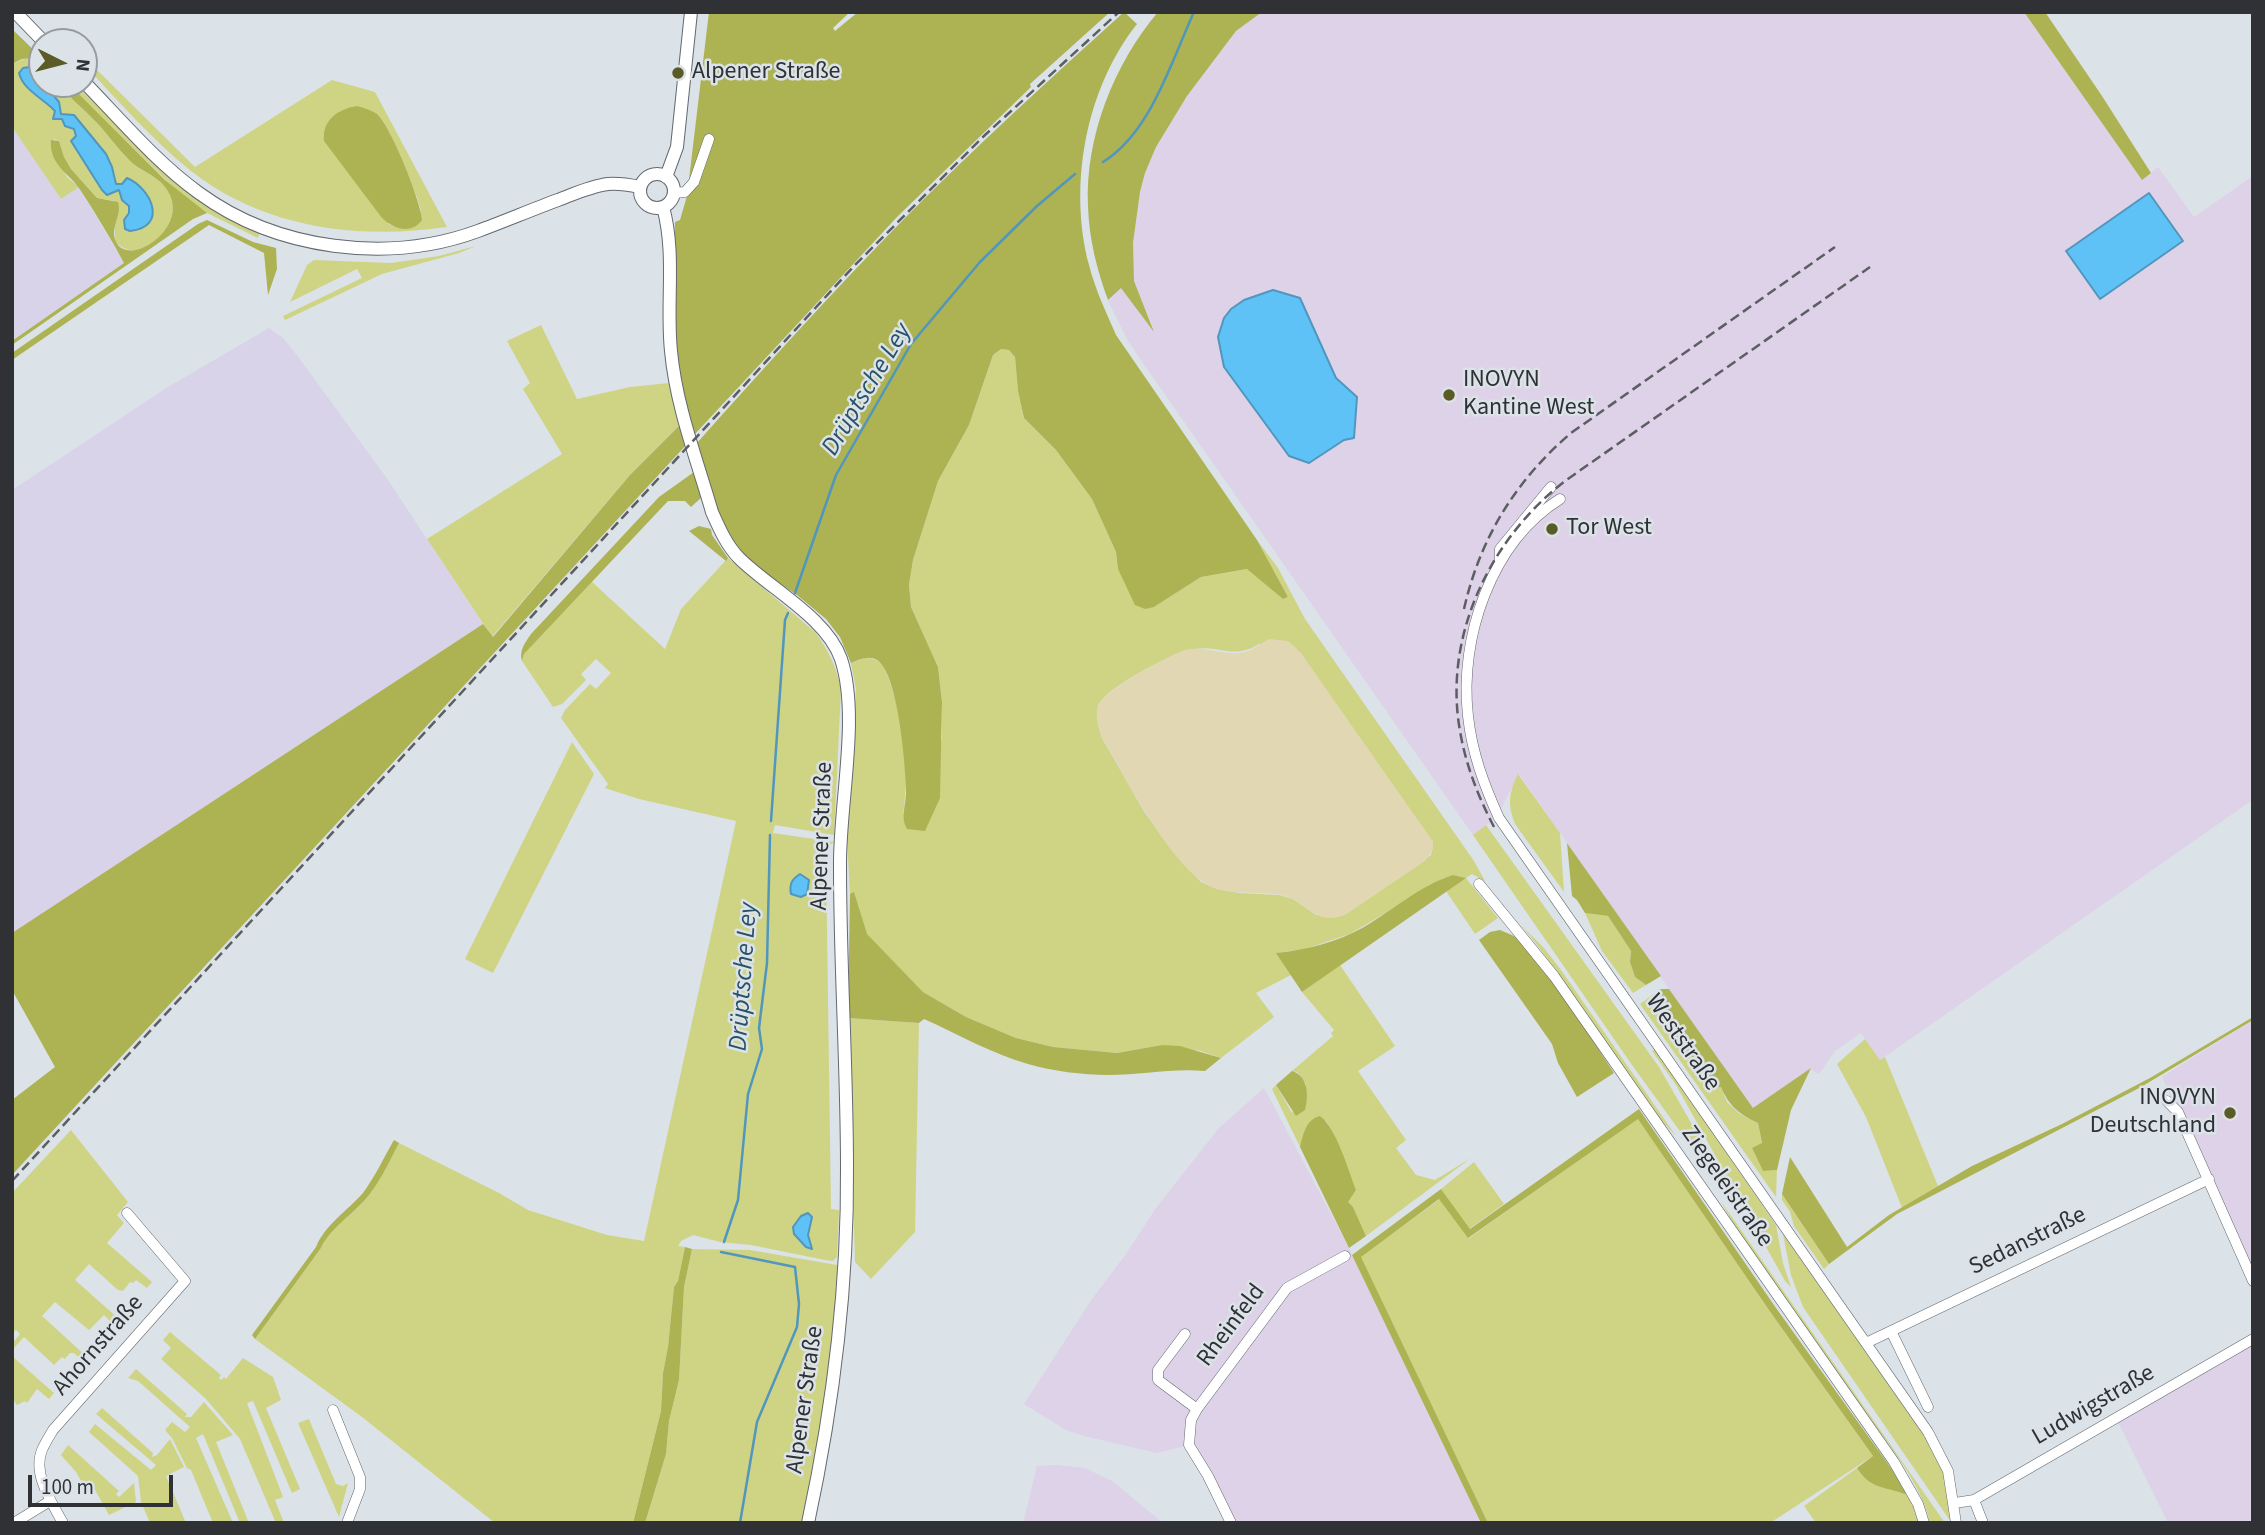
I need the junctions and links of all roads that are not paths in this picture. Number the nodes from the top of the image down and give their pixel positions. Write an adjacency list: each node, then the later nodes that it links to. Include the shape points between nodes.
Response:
1 (15, 12): 3 (street)
2 (691, 12): 6 (street, via 677,148)
3 (30, 28)
4 (98, 96): 7 (street, via 199,193 256,224 319,243 377,248 437,243 592,187)
5 (709, 139): 8 (street, via 694,182 685,192)
6 (666, 177): 7 (street, via 650,175); 8 (street)
7 (640, 187): 9 (street, via 644,202 653,208)
8 (674, 193): 9 (street)
9 (663, 207): 32 (street, Alpener Straße, via 670,236 673,374 712,512 737,556 821,628 840,656 847,685 840,867 847,1170 835,1366)
10 (1551, 487): 12 (street, Weststraße, via 1500,549)
11 (1560, 499): 12 (street, Weststraße, via 1534,518)
12 (1500, 563): 22 (street, Weststraße, via 1485,595 1467,670 1467,715 1474,750 1499,818)
13 (1479, 884): 34 (street, Ziegeleistraße, via 1555,976 1886,1451 1912,1491)
14 (2167, 1101): 15 (street, via 2178,1112)
15 (2209, 1180): 18 (street); 19 (street, Sedanstraße)
16 (127, 1213): 27 (street, Ahornstraße, via 185,1281 53,1430 40,1452)
17 (1345, 1256): 24 (street, Rheinfeld, via 1287,1288)
18 (2253, 1281)
19 (1891, 1331): 22 (street, Sedanstraße); 23 (street)
20 (1185, 1334): 24 (street, Rheinfeld, via 1158,1370 1158,1380)
21 (2253, 1339): 26 (street, Ludwigstraße)
22 (1866, 1343): 28 (street, Weststraße, via 1936,1445)
23 (1928, 1408)
24 (1197, 1409): 33 (street, Rheinfeld, via 1189,1445)
25 (333, 1410): 31 (street, via 360,1477)
26 (1974, 1500): 28 (street, Ludwigstraße); 36 (street)
27 (50, 1501): 29 (street); 30 (street, Ahornstraße)
28 (1955, 1503): 35 (street, Weststraße)
29 (14, 1523)
30 (63, 1523)
31 (347, 1523)
32 (808, 1523)
33 (1231, 1523)
34 (1924, 1523)
35 (1956, 1523)
36 (1983, 1523)

